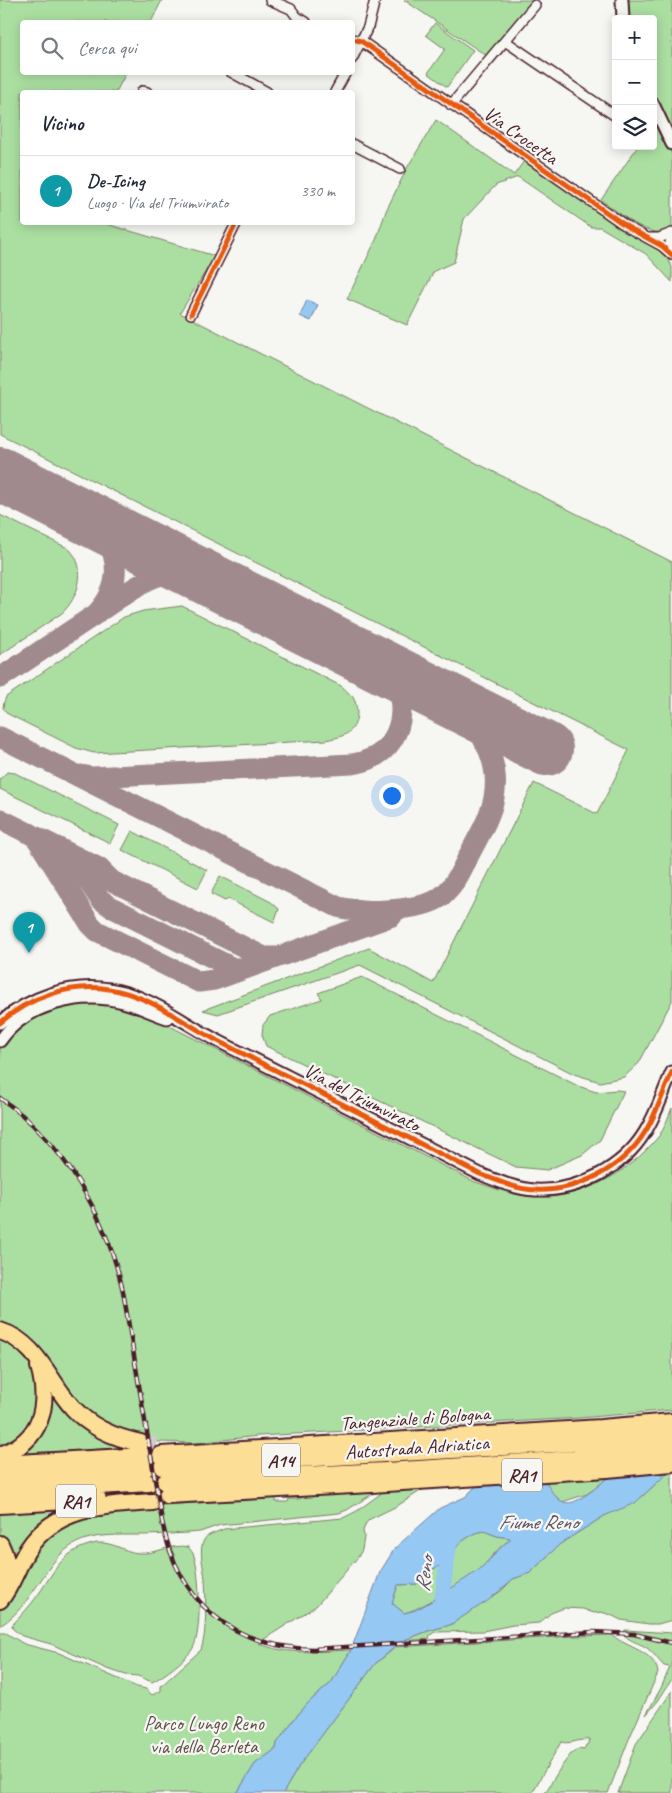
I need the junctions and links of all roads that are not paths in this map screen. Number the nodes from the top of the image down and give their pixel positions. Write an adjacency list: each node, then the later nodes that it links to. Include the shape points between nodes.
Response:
1 (270, 0): 4 (street)
2 (375, 0): 8 (street, via 368,28)
3 (622, 0): 6 (street)
4 (291, 4): 7 (street, via 296,17)
5 (535, 5): 9 (street)
6 (623, 15)
7 (302, 20)
8 (357, 40): 14 (street, Via Crocetta)
9 (505, 41): 14 (street); 16 (street)
10 (236, 75): 12 (street)
11 (344, 75): 13 (street)
12 (263, 90)
13 (336, 90)
14 (451, 104): 22 (street, Via Crocetta)
15 (653, 105): 17 (street)
16 (612, 114)
17 (672, 144)
18 (355, 146): 19 (street)
19 (400, 169)
20 (236, 225): 25 (street)
21 (672, 233): 22 (street, via 659,238)
22 (646, 237): 24 (street, Via Crocetta)
23 (672, 238): 24 (street)
24 (672, 254)
25 (191, 314)
26 (0, 1023): 28 (street, Via del Triumvirato, via 16,1010 54,994 94,988 140,997)
27 (12, 1025): 28 (street, Via del Triumvirato, via 53,1004 95,998 122,1002); 29 (street, Via del Triumvirato); 30 (street, Via del Triumvirato)
28 (198, 1030): 31 (street, Via del Triumvirato, via 480,1174 505,1184 535,1190 561,1189 588,1180 613,1166 644,1134)
29 (0, 1035)
30 (0, 1041)
31 (672, 1072)
32 (0, 1332): 33 (highway, via 23,1343)
33 (37, 1359): 37 (highway, via 44,1395 38,1424 24,1442); 40 (highway, via 74,1409 111,1435)
34 (672, 1422): 40 (highway, Tangenziale di Bologna / RA1, via 325,1445)
35 (672, 1435): 40 (highway, Autostrada Adriatica / A14)
36 (672, 1450): 40 (highway, Autostrada Adriatica / A14, via 386,1471)
37 (0, 1455)
38 (672, 1463): 40 (highway, RA1, via 249,1491)
39 (0, 1464): 40 (highway, RA1)
40 (155, 1475): 41 (highway, Autostrada Adriatica / A14); 42 (highway, Autostrada Adriatica / A14); 43 (highway, RA1); 45 (highway, via 50,1525 28,1548 10,1588)
41 (0, 1477)
42 (0, 1492)
43 (0, 1505)
44 (0, 1544): 45 (highway, via 7,1571)
45 (0, 1599)

